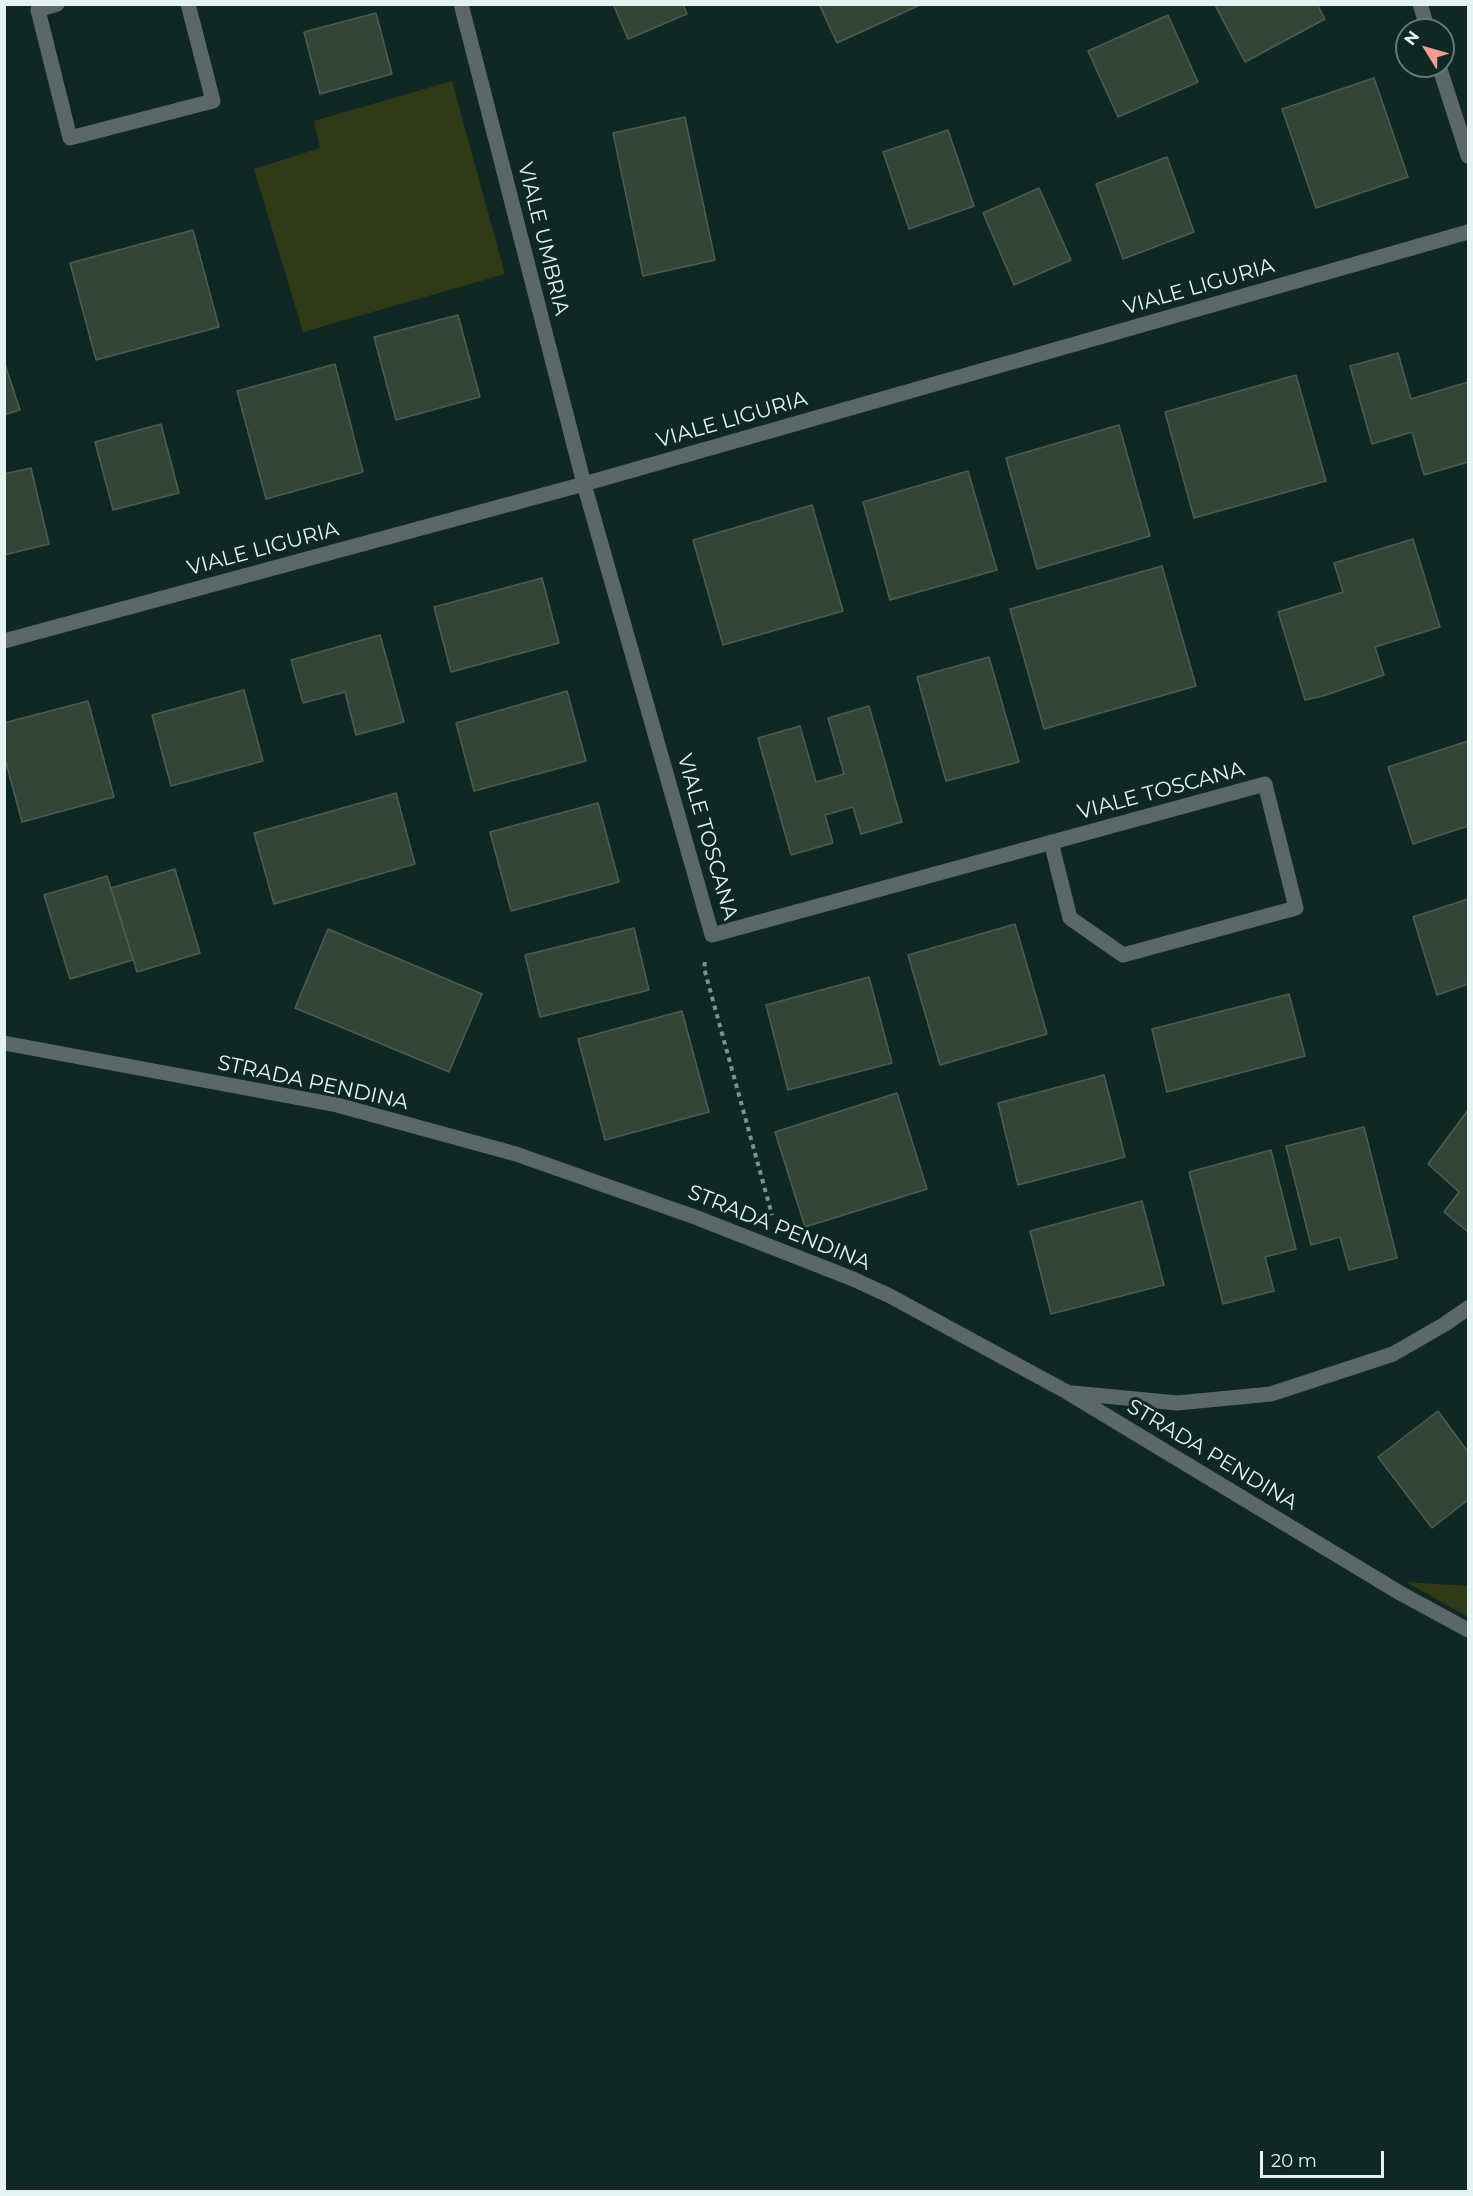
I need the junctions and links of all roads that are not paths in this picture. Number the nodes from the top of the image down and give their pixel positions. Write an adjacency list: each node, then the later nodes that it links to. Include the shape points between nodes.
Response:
1 (57, 4): 2 (street, via 38,10 70,138 213,101)
2 (188, 4)
3 (461, 4): 7 (street, VIALE UMBRIA)
4 (1443, 78): 5 (street)
5 (1468, 156)
6 (1468, 232): 7 (street, VIALE LIGURIA)
7 (584, 484): 8 (street, VIALE LIGURIA); 9 (street, VIALE TOSCANA, via 712,935)
8 (4, 641)
9 (1051, 842): 9 (street, VIALE TOSCANA, via 1070,918 1123,954 1296,908 1265,784)
10 (4, 1043): 12 (street, STRADA PENDINA, via 348,1108 516,1154 695,1217 853,1279)
11 (1468, 1308): 12 (street, via 1393,1354 1271,1394 1177,1403)
12 (1067, 1392): 13 (street, STRADA PENDINA)
13 (1468, 1630)

